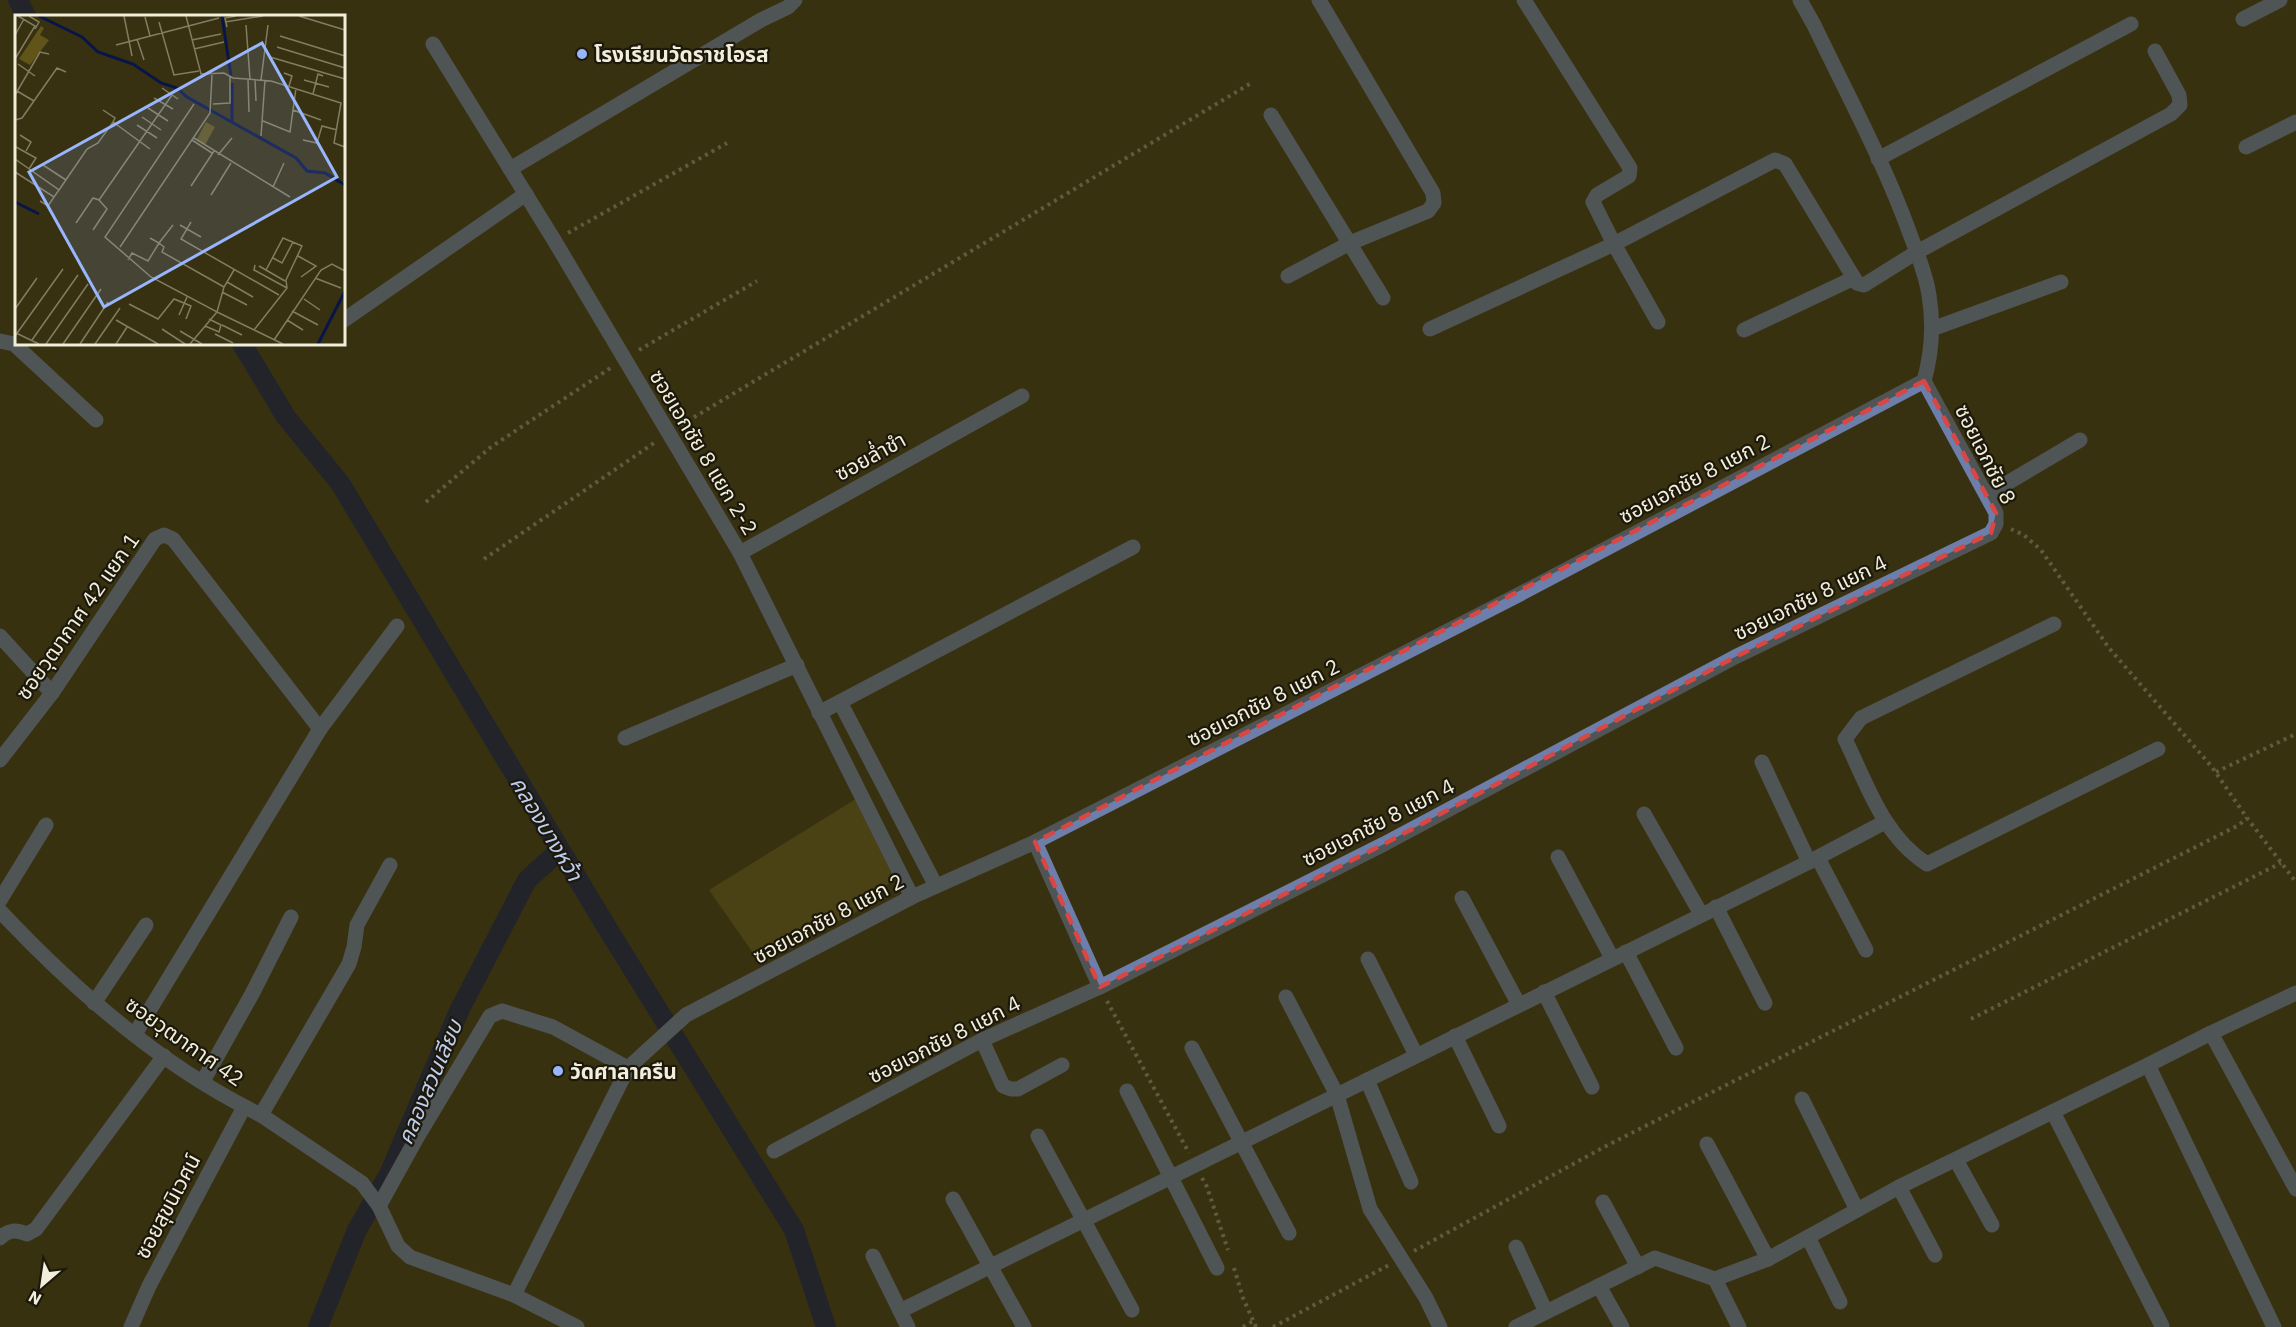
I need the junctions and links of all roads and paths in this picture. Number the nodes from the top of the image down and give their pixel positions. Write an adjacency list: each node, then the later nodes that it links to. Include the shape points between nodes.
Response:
1 (795, 0): 16 (street)
2 (1319, 0): 19 (street, via 1433,193 1434,203 1428,212)
3 (1524, 0): 20 (street, via 1630,168 1629,176 1597,195 1593,202)
4 (1800, 0): 15 (street)
5 (2280, 0): 6 (street)
6 (2243, 19)
7 (2131, 24): 15 (street)
8 (433, 44): 16 (street, ซอยเอกชัย 8 แยก 2-2)
9 (2156, 51): 21 (street, via 2180,95 2180,105 2171,114)
10 (1253, 82): 39 (path)
11 (1271, 115): 19 (street)
12 (2296, 122): 14 (street)
13 (727, 143): 18 (path)
14 (2246, 147)
15 (1878, 159): 21 (street)
16 (510, 169): 17 (street, ซอยเอกชัย 8 แยก 2-2)
17 (526, 194): 18 (street, ซอยเอกชัย 8 แยก 2-2); 27 (street)
18 (554, 240): 35 (street, ซอยเอกชัย 8 แยก 2-2)
19 (1350, 243): 22 (street); 26 (street)
20 (1614, 244): 23 (street, via 1775,160 1785,164); 28 (street); 29 (street)
21 (1917, 252): 23 (street, via 1864,285); 30 (street, via 1929,292)
22 (1288, 276)
23 (1854, 278): 31 (street)
24 (757, 281): 35 (path)
25 (2061, 282): 30 (street)
26 (1383, 298)
27 (345, 319)
28 (1658, 322)
29 (1430, 329)
30 (1932, 329): 36 (street)
31 (1744, 330)
32 (0, 341): 34 (street)
33 (15, 345): 38 (street)
34 (15, 345)
35 (624, 358): 39 (street, ซอยเอกชัย 8 แยก 2-2); 42 (path, via 491,447)
36 (1924, 381): 41 (street, ซอยเอกชัย 8); 65 (street, ซอยเอกชัย 8 แยก 2, via 1520,594)
37 (1022, 396): 45 (street, ซอยล่ำชำ)
38 (96, 420)
39 (668, 433): 45 (street, ซอยเอกชัย 8 แยก 2-2); 46 (path)
40 (2080, 440): 41 (street)
41 (1987, 495): 43 (street, ซอยเอกชัย 8, via 1996,513)
42 (426, 502)
43 (1996, 524): 60 (path, ซอยเอกชัย 8, via 2017,531 2041,550 2109,648); 83 (street, ซอยเอกชัย 8 แยก 4, via 1991,533 1735,657 1384,844)
44 (1133, 547): 52 (street)
45 (740, 553): 50 (street, ซอยเอกชัย 8 แยก 2-2)
46 (484, 559)
47 (2054, 624): 63 (street, via 1861,718 1845,739)
48 (397, 626): 54 (street)
49 (0, 636): 51 (street)
50 (797, 665): 53 (street, ซอยเอกชัย 8 แยก 2-2); 56 (street)
51 (52, 693): 54 (street, ซอยวุฒากาศ 42 แยก 1, via 155,539 164,535 173,539); 58 (street, ซอยวุฒากาศ 42 แยก 1)
52 (840, 702): 53 (street); 71 (street)
53 (819, 713): 72 (street, ซอยเอกชัย 8 แยก 2-2)
54 (320, 729): 92 (street)
55 (2296, 734): 60 (path)
56 (625, 738)
57 (2158, 749): 63 (street, via 1927,864 1912,854)
58 (0, 760)
59 (1762, 762): 67 (street)
60 (2216, 772): 62 (path, ซอยเอกชัย 8)
61 (1644, 814): 77 (street)
62 (2247, 818): 68 (path, ซอยเอกชัย 8); 133 (path, via 1606,1146)
63 (1885, 822): 67 (street)
64 (46, 825): 74 (street)
65 (1035, 842): 71 (street, ซอยเอกชัย 8 แยก 2); 83 (street)
66 (1558, 857): 81 (street)
67 (1814, 860): 75 (street); 80 (street)
68 (2282, 863): 70 (path, ซอยเอกชัย 8); 90 (path)
69 (390, 865): 110 (street, via 357,925 349,964)
70 (2296, 882)
71 (936, 886): 72 (street, ซอยเอกชัย 8 แยก 2)
72 (912, 897): 101 (street, ซอยเอกชัย 8 แยก 2, via 686,1015)
73 (1462, 898): 89 (street)
74 (0, 900)
75 (1716, 907): 77 (street); 87 (street)
76 (0, 911): 88 (street, ซอยวุฒากาศ 42)
77 (1701, 914): 81 (street)
78 (291, 918): 103 (street)
79 (146, 925): 88 (street)
80 (1866, 950)
81 (1619, 955): 84 (street); 96 (street)
82 (1368, 958): 97 (street)
83 (1100, 987): 94 (street, ซอยเอกชัย 8 แยก 4)
84 (1544, 992): 89 (street); 104 (street)
85 (2296, 993): 91 (street)
86 (1286, 997): 106 (street)
87 (1765, 1002)
88 (94, 1003): 92 (street, ซอยวุฒากาศ 42)
89 (1519, 1005): 93 (street)
90 (1971, 1019)
91 (2211, 1033): 100 (street); 120 (street)
92 (135, 1034): 98 (street, ซอยวุฒากาศ 42)
93 (1455, 1036): 97 (street); 111 (street)
94 (982, 1040): 99 (street, via 1003,1086 1011,1089); 115 (street, ซอยเอกชัย 8 แยก 4)
95 (1192, 1048): 113 (street)
96 (1676, 1048)
97 (1416, 1055): 102 (street)
98 (164, 1056): 103 (street, ซอยวุฒากาศ 42); 129 (street, via 36,1230 27,1234 9,1231)
99 (1062, 1065)
100 (2148, 1065): 109 (street); 157 (street)
101 (628, 1068): 123 (street, via 553,1027 495,1012 489,1016); 140 (street)
102 (1367, 1080): 106 (street); 118 (street)
103 (203, 1081): 108 (street, ซอยวุฒากาศ 42)
104 (1592, 1087)
105 (1127, 1091): 117 (street)
106 (1336, 1095): 113 (street); 133 (street, via 1370,1209)
107 (1802, 1100): 124 (street)
108 (244, 1107): 110 (street, ซอยวุฒากาศ 42); 147 (street, ซอยสุขนิเวศน์, via 148,1286)
109 (2053, 1112): 116 (street); 146 (street)
110 (261, 1115): 123 (street, ซอยวุฒากาศ 42, via 362,1183)
111 (1499, 1126)
112 (1038, 1136): 125 (street)
113 (1241, 1142): 117 (street); 127 (street)
114 (1707, 1144): 134 (street)
115 (774, 1151)
116 (1956, 1160): 119 (street); 126 (street)
117 (1171, 1177): 125 (street); 137 (street)
118 (1410, 1182)
119 (1899, 1187): 124 (street); 131 (street)
120 (2296, 1189)
121 (953, 1199): 135 (street)
122 (1603, 1202): 136 (street)
123 (378, 1204): 140 (street, ซอยวุฒากาศ 42, via 398,1246 410,1257)
124 (1857, 1210): 128 (street)
125 (1083, 1220): 135 (street); 142 (street)
126 (1992, 1225)
127 (1289, 1233)
128 (1808, 1237): 134 (street); 141 (street)
129 (0, 1238)
130 (1516, 1247): 144 (street)
131 (1935, 1255)
132 (873, 1256): 143 (street)
133 (1400, 1258): 152 (path); 153 (street)
134 (1768, 1259): 138 (street)
135 (990, 1266): 143 (street); 150 (street)
136 (1638, 1267): 138 (street, via 1655,1258); 139 (street)
137 (1217, 1268)
138 (1715, 1279): 156 (street)
139 (1599, 1286): 144 (street); 155 (street)
140 (514, 1295): 148 (street, ซอยวุฒากาศ 42)
141 (1840, 1302)
142 (1132, 1310)
143 (900, 1311): 149 (street)
144 (1546, 1312): 154 (street)
145 (1253, 1321): 151 (path)
146 (2162, 1326)
147 (131, 1327)
148 (578, 1327)
149 (908, 1327)
150 (1024, 1327)
151 (1243, 1327)
152 (1273, 1327)
153 (1440, 1327)
154 (1516, 1327)
155 (1622, 1327)
156 (1739, 1327)
157 (2274, 1327)

